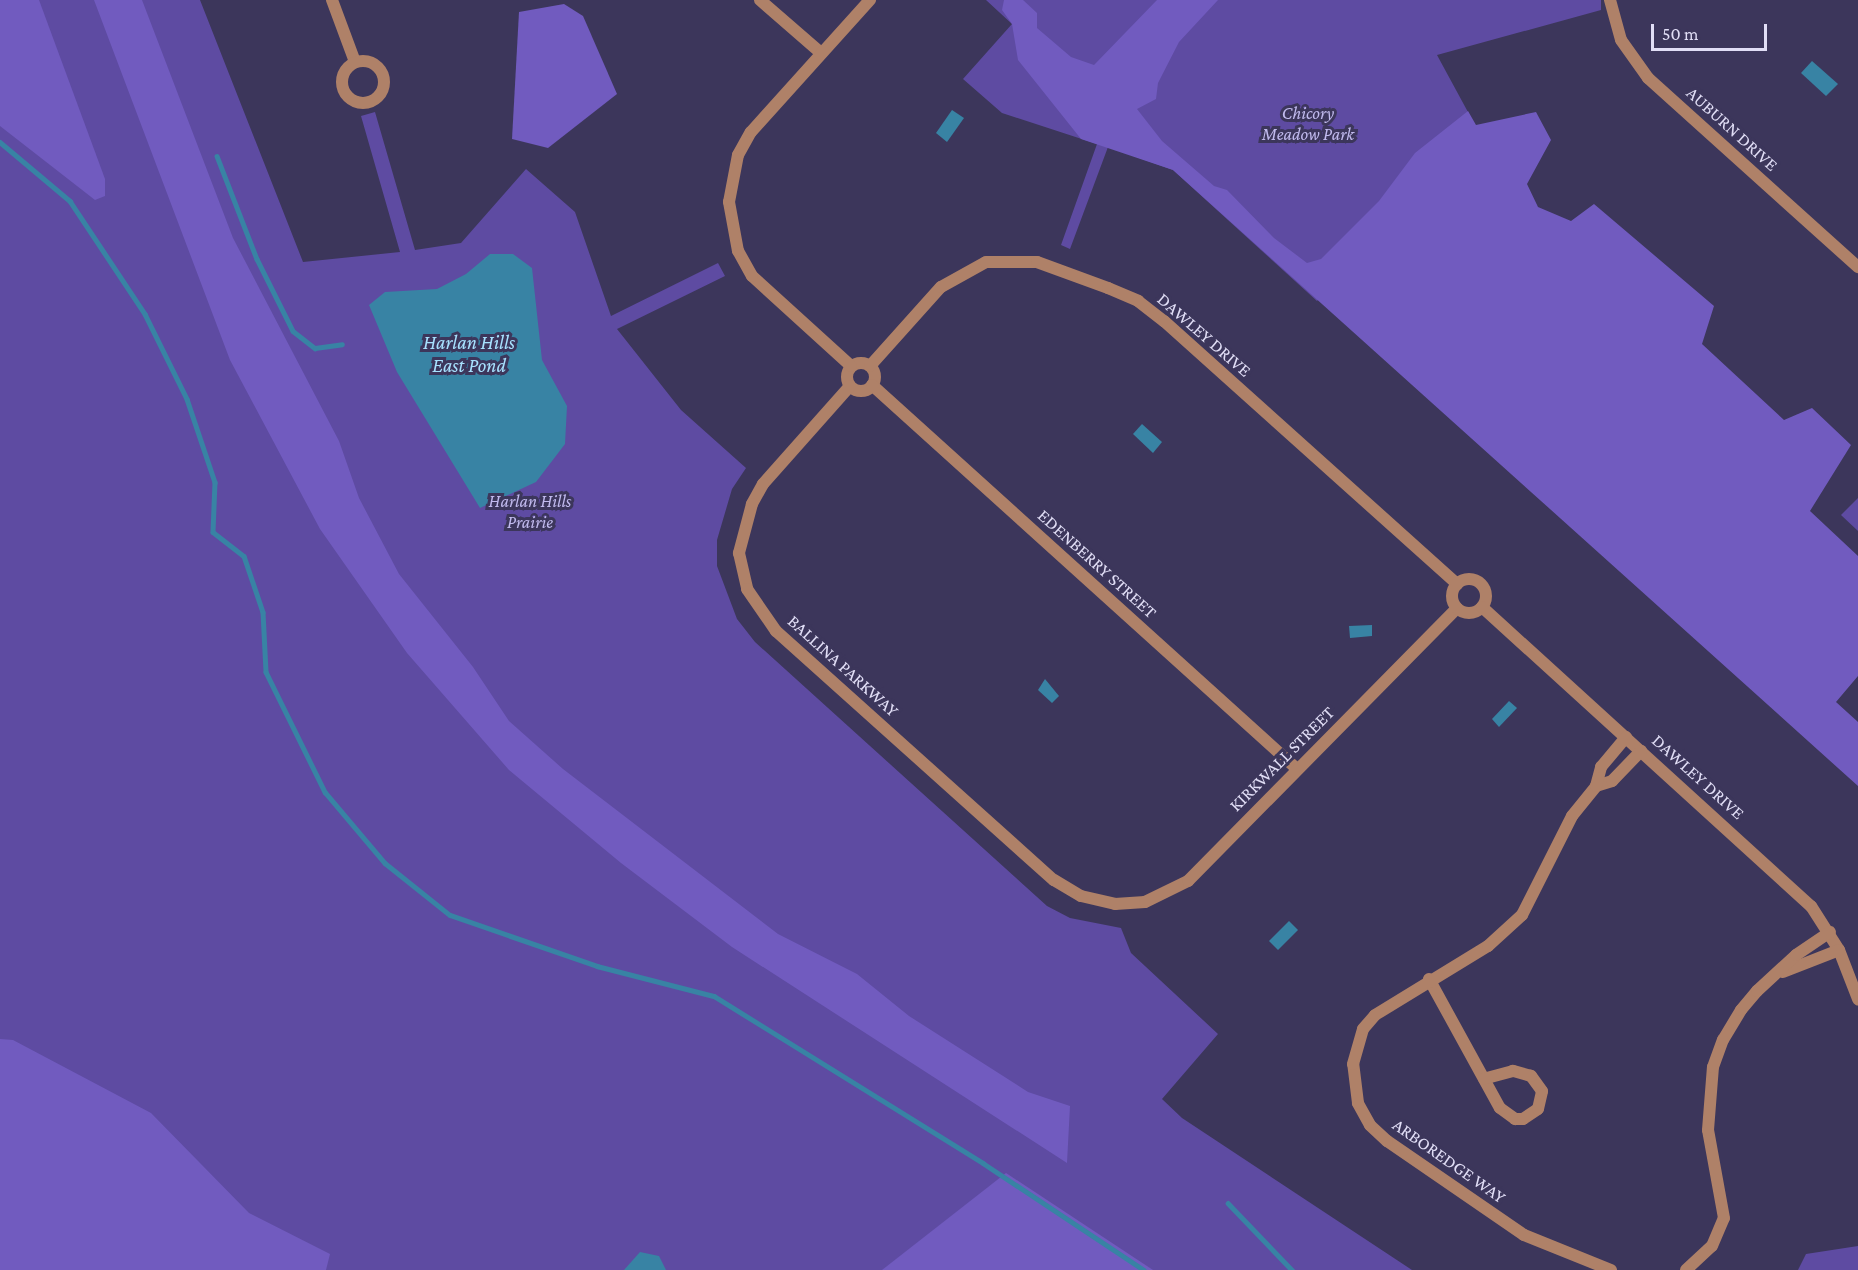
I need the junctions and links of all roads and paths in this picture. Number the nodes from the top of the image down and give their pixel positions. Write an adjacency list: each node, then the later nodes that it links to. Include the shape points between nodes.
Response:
1 (332, 0): 6 (street)
2 (760, 0): 5 (street)
3 (870, 0): 5 (street)
4 (1610, 0): 7 (street, AUBURN DRIVE, via 1621,40 1648,78)
5 (821, 53): 8 (street, via 751,132 738,155 731,179 731,226 738,251 752,276)
6 (355, 62)
7 (1858, 267)
8 (851, 366): 9 (street); 11 (street, via 847,378)
9 (870, 366): 10 (street, via 875,373); 12 (street, DAWLEY DRIVE, via 940,287 986,262 1037,262 1108,288 1138,302 1164,321)
10 (872, 385): 11 (street, via 862,391); 17 (street, EDENBERRY STREET)
11 (850, 386): 19 (street, BALLINA PARKWAY, via 763,484 752,504 740,553 753,602 776,631 1054,880 1081,896)
12 (1457, 584): 13 (street, via 1473,579 1482,585 1486,596); 14 (street, via 1452,599)
13 (1482, 607): 14 (street, via 1470,613); 15 (street, DAWLEY DRIVE)
14 (1457, 608): 17 (street, KIRKWALL STREET)
15 (1626, 737): 16 (street, DAWLEY DRIVE); 18 (street, ARBOREDGE WAY, via 1601,767)
16 (1641, 751): 18 (street, ARBOREDGE WAY, via 1612,781); 20 (street, DAWLEY DRIVE, via 1790,885)
17 (1297, 769): 19 (street, KIRKWALL STREET, via 1188,881 1145,902)
18 (1596, 786): 23 (street, ARBOREDGE WAY, via 1572,816 1522,915 1488,946)
19 (1115, 904)
20 (1830, 932): 21 (street, DAWLEY DRIVE); 22 (street, via 1796,955)
21 (1839, 950): 22 (street); 24 (street, DAWLEY DRIVE)
22 (1779, 973): 27 (street, via 1741,1010 1713,1067 1708,1130 1724,1218 1712,1246)
23 (1429, 979): 25 (street); 26 (street, ARBOREDGE WAY, via 1389,1003 1363,1029 1356,1047 1352,1081 1370,1125 1387,1142 1524,1235)
24 (1858, 999)
25 (1484, 1079): 25 (street, via 1507,1115 1523,1119 1538,1109 1542,1091 1532,1076 1513,1071)
26 (1611, 1270)
27 (1686, 1270)

